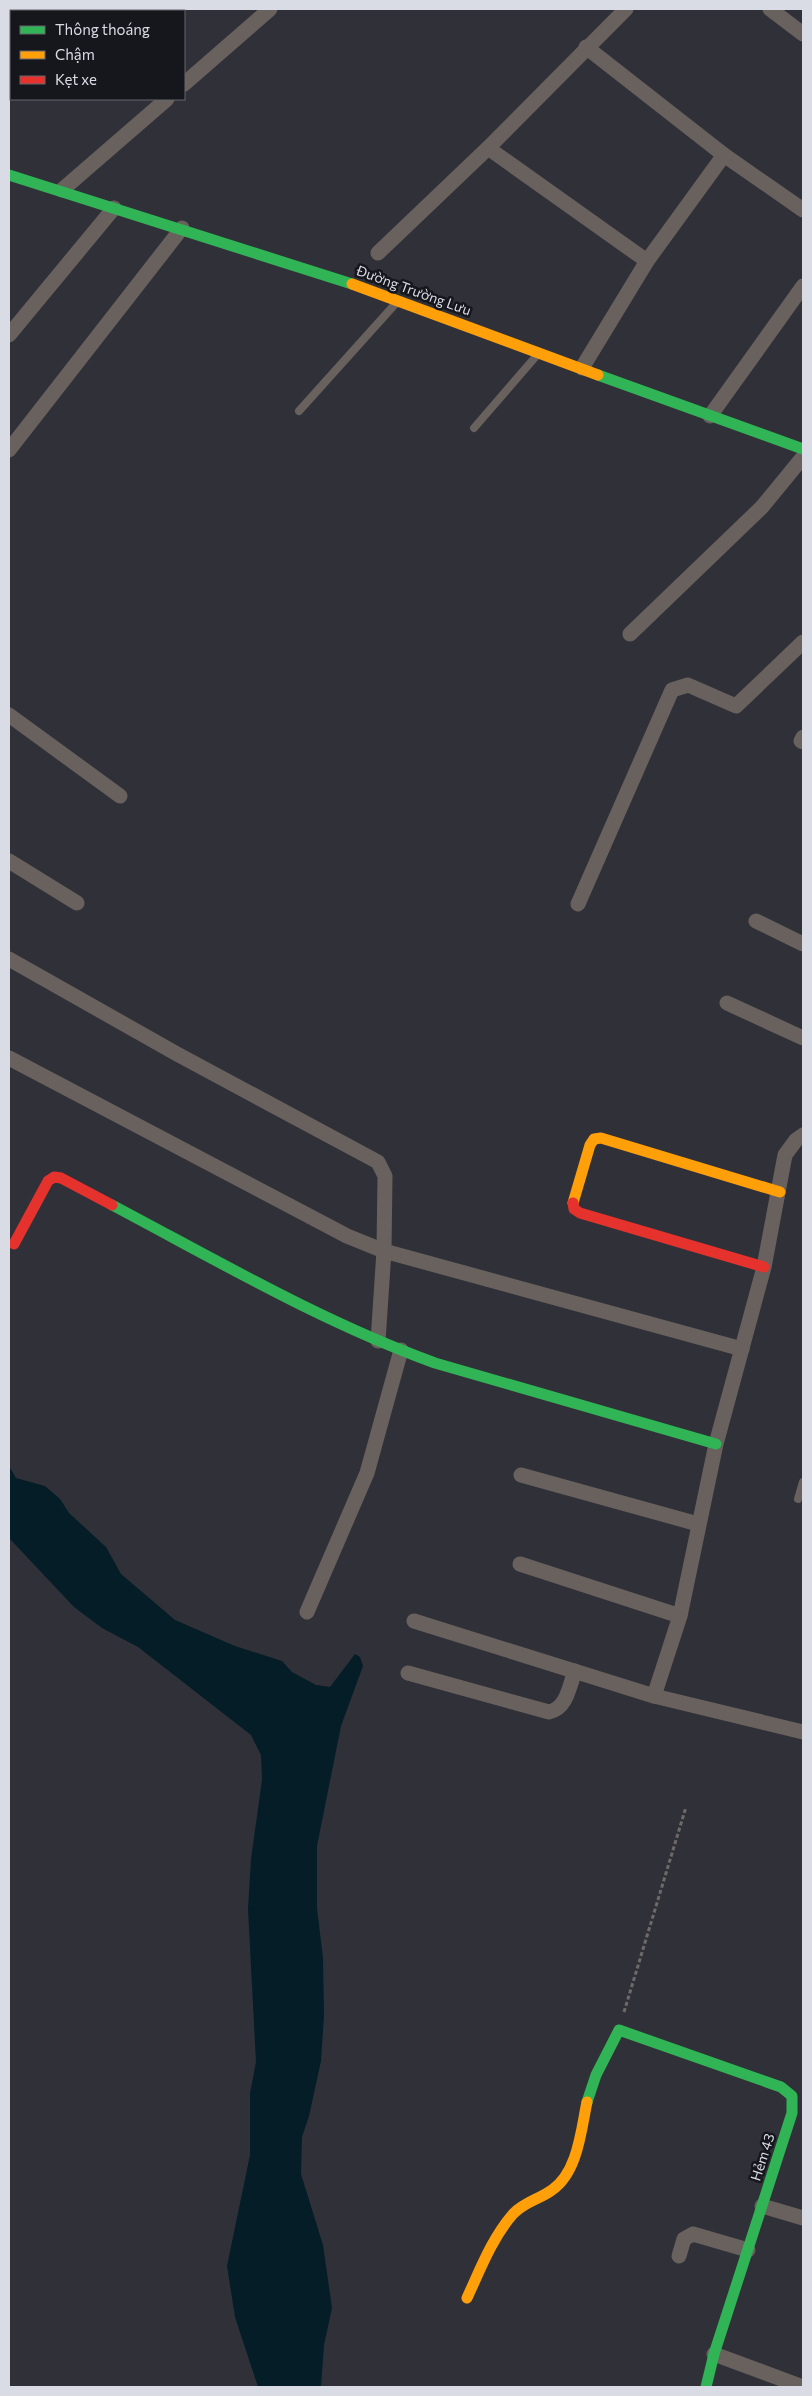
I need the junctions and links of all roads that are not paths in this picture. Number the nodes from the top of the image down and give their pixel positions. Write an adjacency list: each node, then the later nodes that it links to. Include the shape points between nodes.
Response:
1 (270, 9): 6 (street)
2 (626, 9): 5 (street)
3 (770, 9): 4 (street)
4 (803, 34)
5 (586, 47): 8 (street); 9 (street)
6 (185, 83)
7 (166, 100): 11 (street)
8 (488, 148): 15 (street); 16 (street)
9 (724, 155): 13 (street); 16 (street)
10 (9, 174): 11 (street, Đường Trường Lưu)
11 (62, 190): 12 (street, Đường Trường Lưu)
12 (114, 208): 14 (street, Đường Trường Lưu); 19 (street)
13 (803, 210)
14 (182, 228): 18 (street, Đường Trường Lưu); 26 (street)
15 (378, 253)
16 (647, 261): 21 (street)
17 (803, 286): 23 (street)
18 (398, 300): 20 (street, Đường Trường Lưu); 22 (lane)
19 (9, 335)
20 (540, 353): 21 (street, Đường Trường Lưu); 24 (lane)
21 (582, 368): 23 (street, Đường Trường Lưu)
22 (299, 411)
23 (710, 416): 25 (street, Đường Trường Lưu)
24 (474, 428)
25 (803, 449)
26 (9, 450)
27 (803, 457): 28 (street, via 762,507)
28 (630, 634)
29 (803, 642): 36 (street, via 736,706 688,685 672,690)
30 (9, 715): 33 (street)
31 (803, 737): 32 (street)
32 (803, 742)
33 (120, 796)
34 (9, 861): 35 (street)
35 (77, 903)
36 (578, 904)
37 (756, 921): 38 (street)
38 (803, 944)
39 (9, 959): 46 (street, via 176,1054 378,1162 385,1176)
40 (727, 1003): 41 (street)
41 (803, 1038)
42 (9, 1058): 46 (street, via 347,1236)
43 (803, 1135): 44 (street, via 785,1155)
44 (780, 1192): 47 (street); 47 (street, via 601,1138 594,1139 590,1145 573,1202 574,1210 580,1214)
45 (14, 1244): 48 (street, via 48,1181 61,1178 316,1314)
46 (384, 1251): 48 (street); 49 (street)
47 (764, 1267): 49 (street)
48 (378, 1341): 50 (street)
49 (742, 1349): 51 (street)
50 (406, 1352): 51 (street); 57 (street, via 367,1474)
51 (716, 1444): 55 (street)
52 (521, 1475): 55 (street)
53 (803, 1482): 54 (lane)
54 (798, 1499)
55 (698, 1524): 58 (street)
56 (520, 1564): 58 (street)
57 (307, 1612)
58 (680, 1616): 62 (street)
59 (414, 1621): 60 (street)
60 (575, 1671): 61 (street, via 562,1705 549,1712); 62 (street)
61 (408, 1672)
62 (654, 1696): 63 (street)
63 (803, 1732)
64 (762, 2206): 65 (street); 66 (street, Hẻm 43); 68 (street, Hẻm 43, via 792,2113 792,2096 781,2087 622,2031 590,2090 577,2150 564,2180 551,2192 533,2198 515,2212 488,2255)
65 (803, 2218)
66 (748, 2250): 67 (street, via 693,2234 684,2239); 69 (street, Hẻm 43)
67 (679, 2256)
68 (467, 2298)
69 (714, 2354): 70 (street, Hẻm 43); 71 (street)
70 (706, 2387)
71 (803, 2387)

